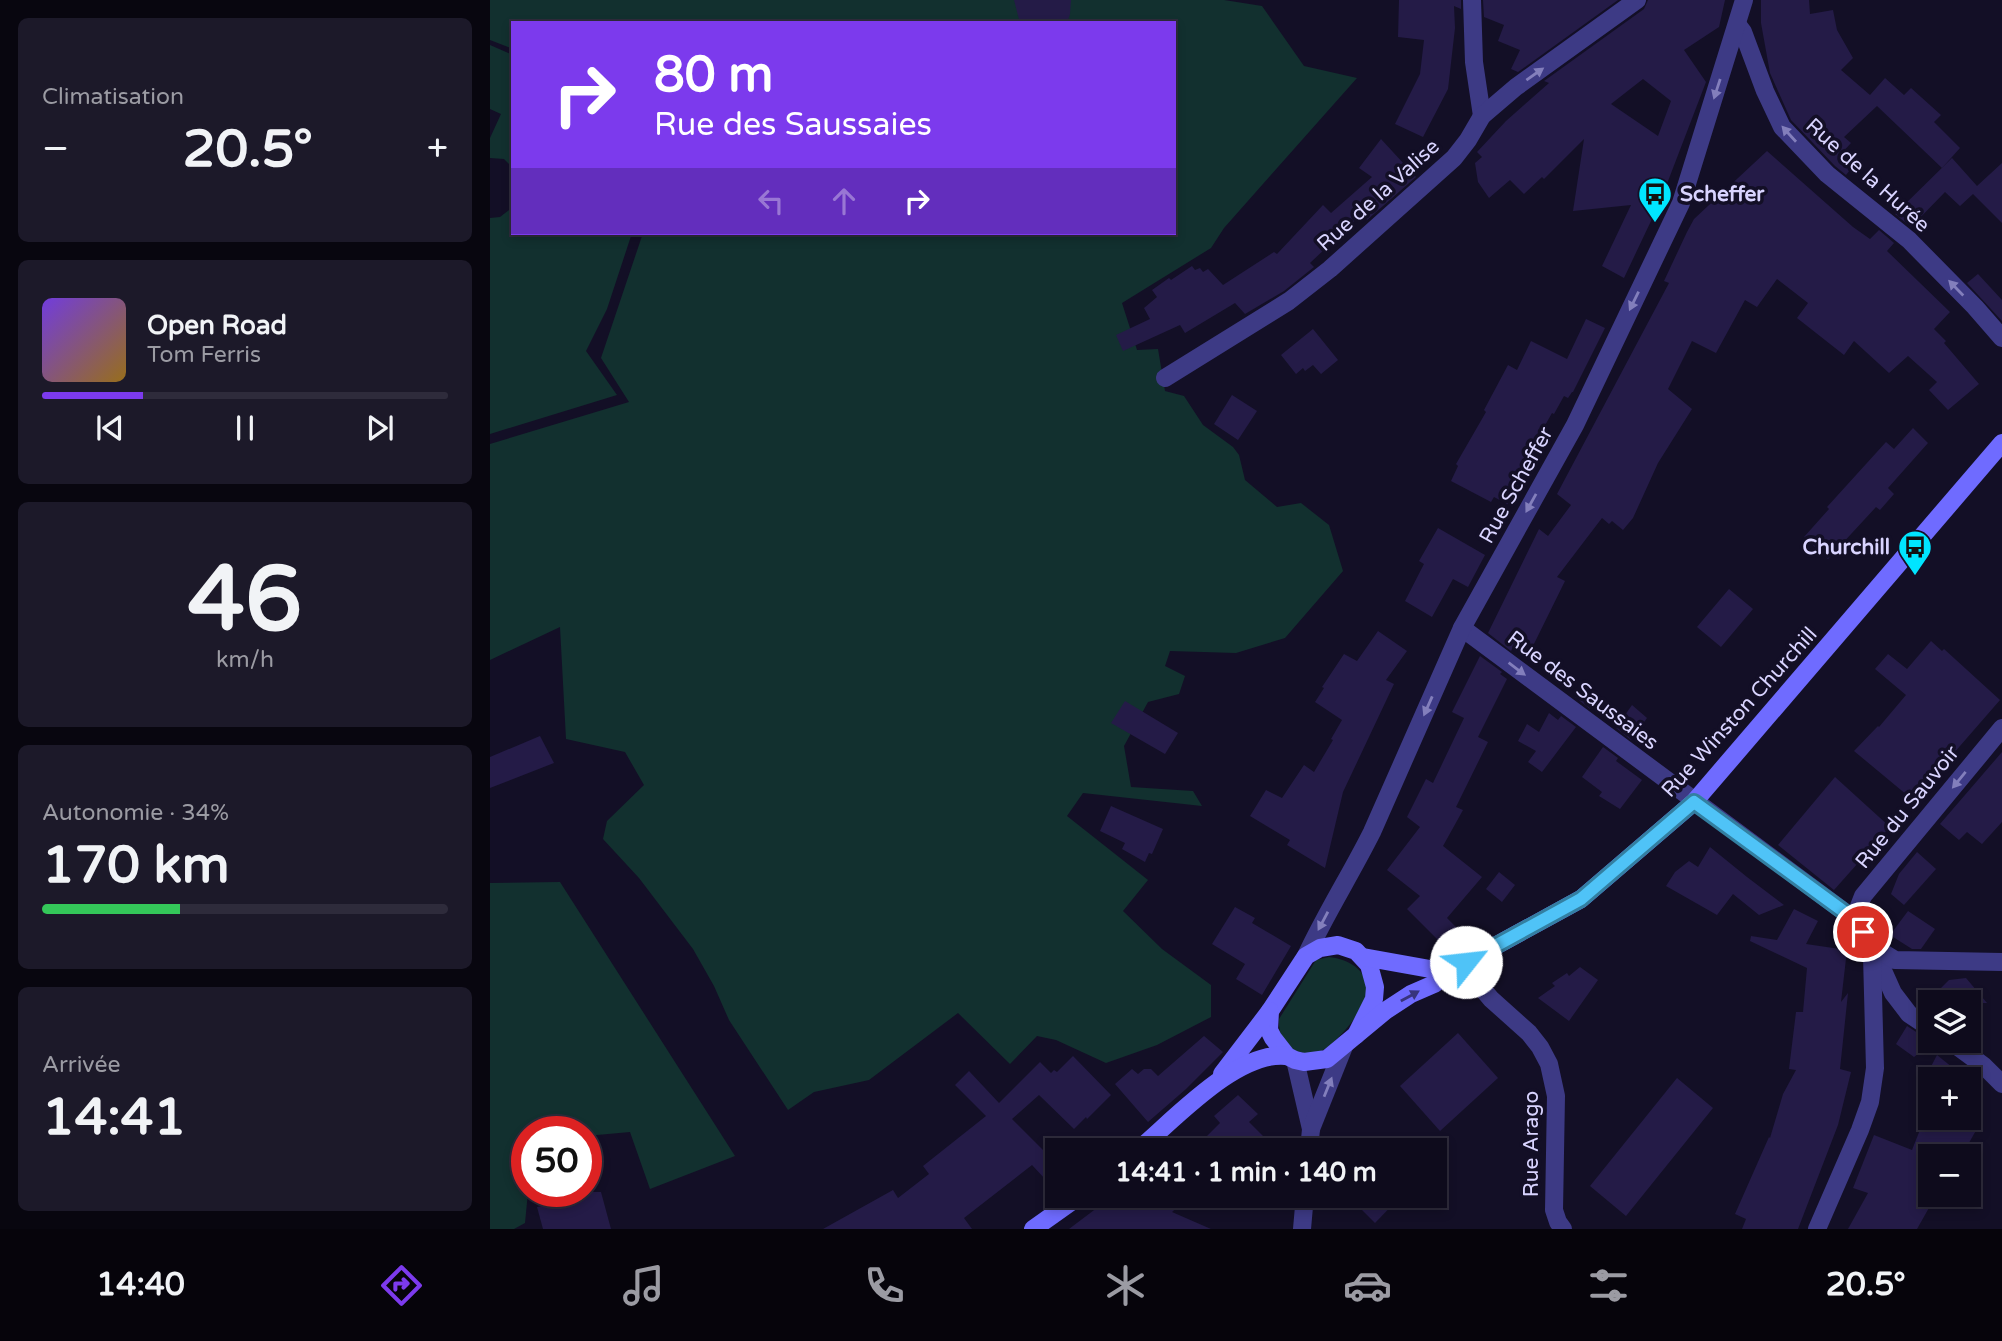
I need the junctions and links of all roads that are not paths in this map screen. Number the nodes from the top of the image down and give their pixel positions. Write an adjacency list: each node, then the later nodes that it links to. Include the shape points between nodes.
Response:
1 (1472, 0): 5 (street)
2 (1637, 0): 5 (street, Rue de la Valise, one-way to 2)
3 (1744, 0): 4 (street, Rue Scheffer)
4 (1737, 24): 6 (street, Rue de la Hurée, one-way to 4, via 1909,240 1827,174 1782,127); 9 (street, Rue Scheffer, one-way to 9, via 1681,202 1574,425)
5 (1482, 116): 7 (street, Rue de la Valise, via 1454,158 1330,269 1289,301)
6 (2002, 338)
7 (1165, 378)
8 (2002, 443): 11 (main road, Rue Winston Churchill)
9 (1462, 628): 11 (street, Rue des Saussaies, one-way to 11); 14 (street, Rue Scheffer, one-way to 14, via 1372,832)
10 (2002, 728): 12 (street, Rue du Sauvoir, one-way to 12, via 1863,897)
11 (1694, 802): 12 (street, Rue des Saussaies); 16 (main road, Rue Winston Churchill, via 1581,899)
12 (1854, 919): 13 (street, Rue des Saussaies)
13 (1872, 946): 17 (street, via 1895,960); 19 (street, Rue des Saussaies, via 1893,993); 33 (street, via 1875,1068 1870,1102)
14 (1306, 956): 15 (main road, via 1338,945); 18 (main road)
15 (1363, 957): 16 (main road, Rue Winston Churchill, via 1430,969); 20 (main road, via 1372,974 1374,999)
16 (1466, 962): 20 (main road, Rue Winston Churchill, one-way to 16, via 1385,1011); 32 (street, Rue Arago, via 1481,987 1529,1033 1549,1064 1556,1096 1554,1210)
17 (2002, 962)
18 (1270, 1010): 22 (main road, via 1269,1030); 23 (main road)
19 (1918, 1020)
20 (1351, 1040): 22 (main road, via 1327,1059); 25 (street, one-way to 20)
21 (1966, 1053): 24 (street)
22 (1291, 1058): 23 (main road, via 1270,1056 1248,1063); 25 (street)
23 (1216, 1083): 26 (main road)
24 (2002, 1084)
25 (1311, 1129): 27 (street)
26 (1152, 1138)
27 (1311, 1138)
28 (1063, 1208): 30 (main road)
29 (1304, 1208): 31 (street)
30 (1033, 1229)
31 (1302, 1229)
32 (1563, 1229)
33 (1817, 1229)

